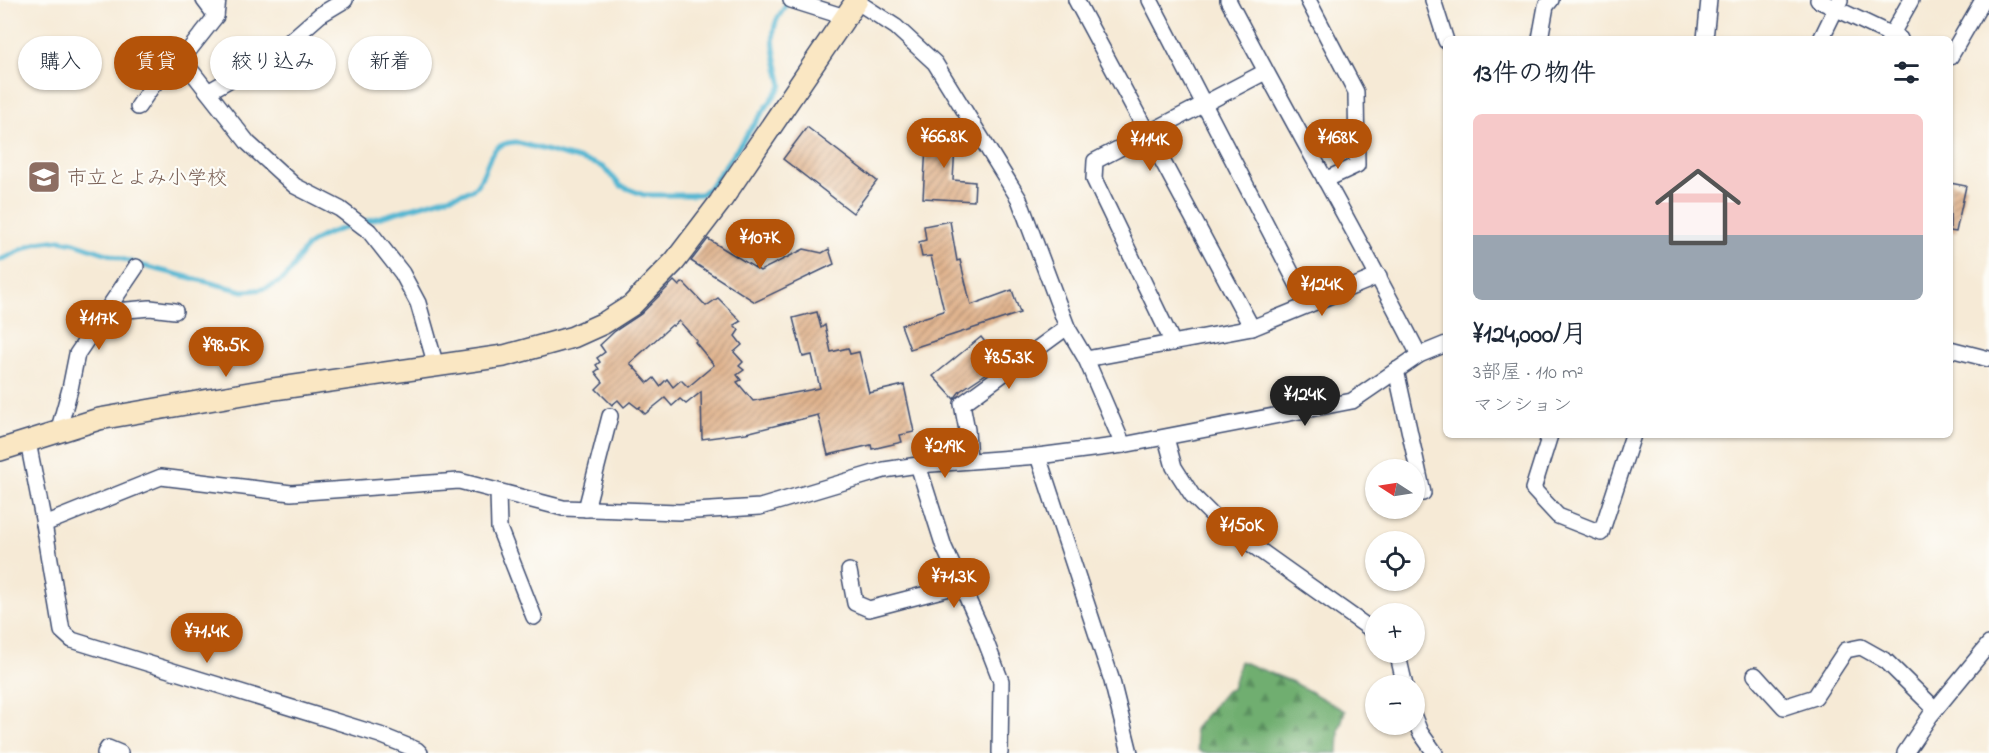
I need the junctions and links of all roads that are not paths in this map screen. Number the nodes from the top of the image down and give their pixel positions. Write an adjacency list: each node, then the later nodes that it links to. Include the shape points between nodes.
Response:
1 (204, 0): 17 (street)
2 (218, 0): 17 (street)
3 (345, 0): 29 (street, via 320,15 279,51)
4 (791, 0): 16 (street)
5 (1076, 0): 32 (street)
6 (1150, 0): 30 (street)
7 (1228, 0): 26 (street)
8 (1308, 0): 33 (street, via 1356,92 1357,165)
9 (1433, 0): 18 (street)
10 (1551, 0): 19 (street, via 1546,6)
11 (1709, 0): 20 (street)
12 (1818, 0): 15 (street)
13 (1911, 0): 23 (street)
14 (1983, 0): 25 (street)
15 (1837, 4): 21 (street); 22 (street)
16 (853, 6): 39 (street, via 896,27 935,63 1019,199); 47 (street, via 720,202 675,261 632,304 573,337 504,356)
17 (216, 16): 24 (street)
18 (1444, 36)
19 (1541, 36)
20 (1705, 36)
21 (1822, 36)
22 (1891, 36)
23 (1893, 36)
24 (198, 39)
25 (1953, 52)
26 (1265, 72): 30 (street); 33 (street)
27 (198, 79): 29 (street)
28 (150, 90): 31 (street)
29 (208, 92): 47 (street, via 248,143 295,186 340,209 369,231 402,273 418,303)
30 (1204, 104): 32 (street); 36 (street)
31 (138, 107)
32 (1148, 134): 40 (street); 41 (street, via 1095,161 1094,179)
33 (1325, 180): 35 (street)
34 (136, 267): 38 (street)
35 (1379, 276): 36 (street); 44 (street)
36 (1308, 305): 40 (street)
37 (175, 310): 38 (street)
38 (105, 312): 50 (street, via 77,354)
39 (1067, 327): 45 (street); 59 (street, via 962,404)
40 (1252, 328): 41 (street)
41 (1173, 343): 45 (street)
42 (1443, 345): 44 (street)
43 (1953, 350): 46 (street)
44 (1419, 355): 48 (street)
45 (1086, 358): 55 (street)
46 (1989, 359)
47 (436, 366): 50 (street, via 99,419)
48 (1396, 370): 51 (street, via 1352,401); 58 (street)
49 (610, 416): 62 (street)
50 (58, 432): 54 (street)
51 (1166, 438): 55 (street); 67 (street, via 1174,467 1192,495 1217,520)
52 (1549, 438): 53 (street, via 1533,489 1558,516 1600,533)
53 (1632, 438)
54 (28, 442): 56 (street); 63 (street)
55 (1123, 445): 57 (street)
56 (0, 450)
57 (1038, 456): 59 (street); 76 (street, via 1112,681)
58 (1416, 459)
59 (969, 461): 60 (street)
60 (918, 465): 62 (street, via 884,470 760,507 679,512); 65 (street, via 944,547)
61 (498, 492): 62 (street, via 563,508); 63 (street, via 459,481 291,493 161,477); 66 (street, via 499,528)
62 (586, 509)
63 (45, 524): 74 (street, via 62,632 72,640 380,735)
64 (849, 571): 65 (street, via 855,603 869,609)
65 (961, 585): 75 (street, via 1001,681)
66 (534, 618)
67 (1365, 625)
68 (1989, 644): 70 (street)
69 (1755, 675): 70 (street, via 1784,707 1815,697 1846,650 1861,647 1886,661)
70 (1935, 710): 78 (street)
71 (1422, 735): 77 (street)
72 (105, 753): 73 (street, via 108,748)
73 (120, 753)
74 (420, 753)
75 (1000, 753)
76 (1130, 753)
77 (1435, 753)
78 (1905, 753)

